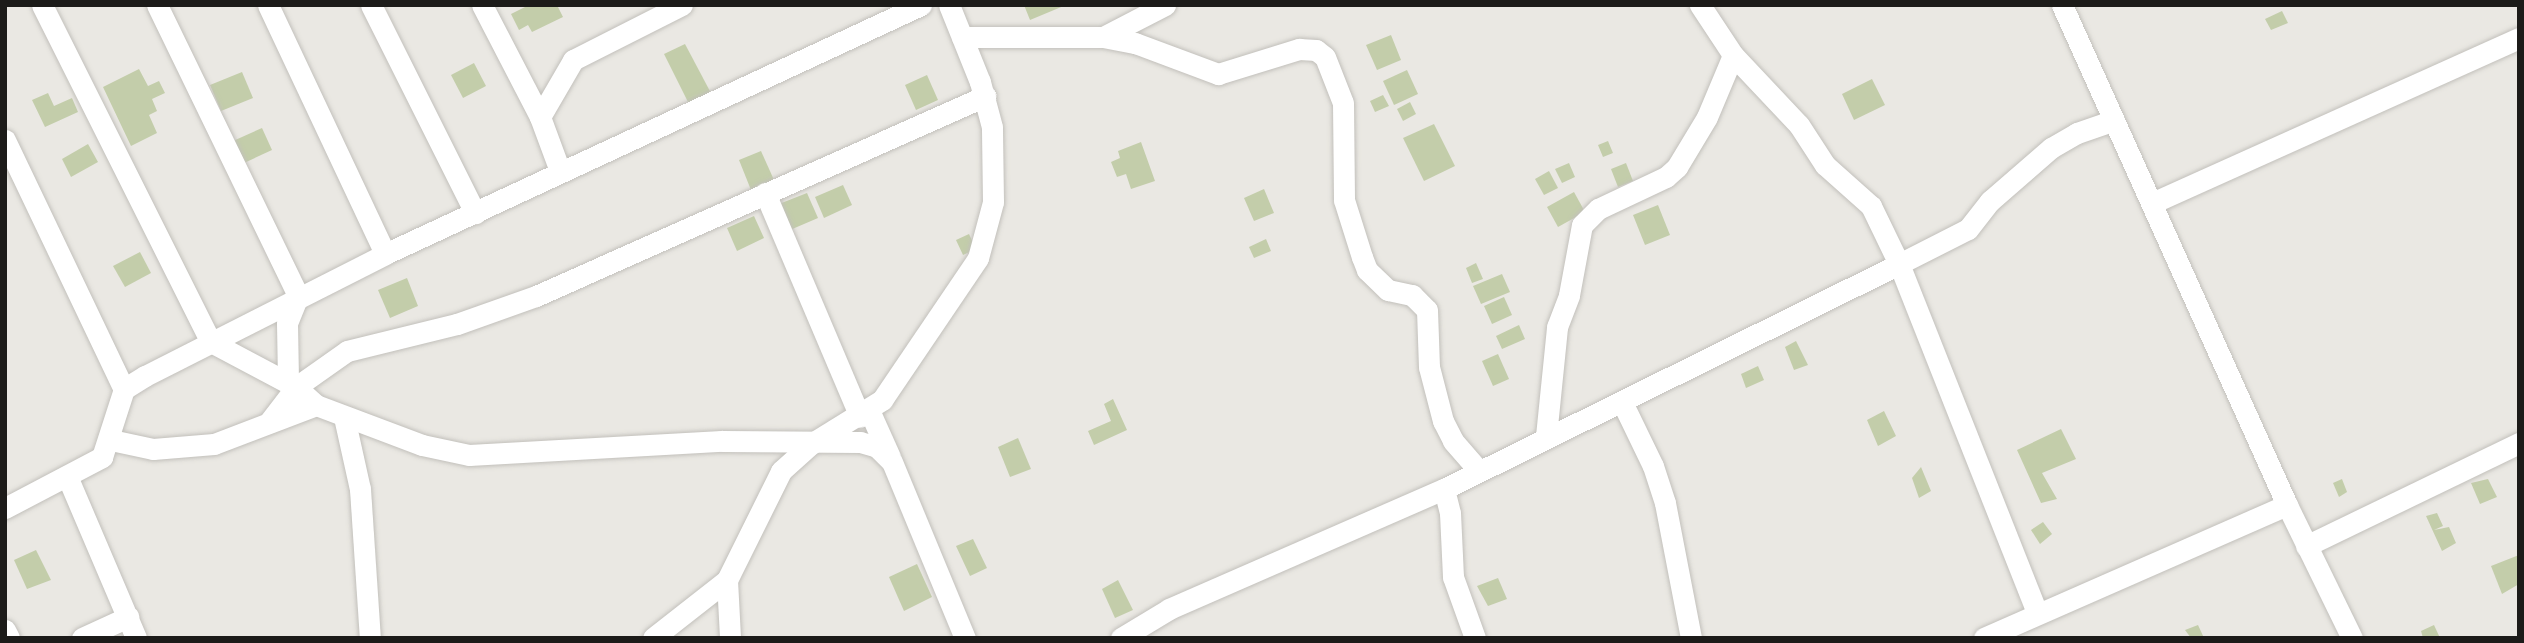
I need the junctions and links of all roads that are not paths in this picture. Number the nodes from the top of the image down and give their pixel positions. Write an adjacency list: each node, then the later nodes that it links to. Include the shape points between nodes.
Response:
1 (42, 5): 27 (street)
2 (157, 5): 26 (street)
3 (268, 5): 24 (street)
4 (371, 5): 23 (street)
5 (482, 5): 17 (street)
6 (682, 5): 17 (street, via 573,60)
7 (921, 5): 20 (street)
8 (949, 5): 12 (street)
9 (1165, 5): 13 (street)
10 (1700, 5): 15 (street)
11 (2062, 5): 18 (street)
12 (962, 37): 13 (street); 16 (street)
13 (1103, 37): 40 (street, via 1135,43 1218,74 1299,49 1316,50 1325,57 1343,103 1344,200 1362,257 1367,270 1388,290 1412,295 1427,310 1429,367 1443,421 1452,441)
14 (2519, 38): 22 (street)
15 (1733, 55): 25 (street, via 1799,125 1825,165 1871,206); 35 (street, via 1707,117 1677,167 1667,177 1598,209 1582,225 1569,295 1557,327)
16 (985, 96): 21 (street); 32 (street, via 995,167 988,232 978,258 898,380)
17 (540, 117): 20 (street)
18 (2114, 120): 22 (street); 25 (street, via 2077,132 2051,148 1990,201 1968,229)
19 (5, 140): 29 (street)
20 (560, 171): 23 (street)
21 (765, 192): 28 (street, via 536,296 457,324 347,351); 32 (street)
22 (2151, 203): 43 (street)
23 (475, 213): 24 (street)
24 (384, 254): 26 (street)
25 (1899, 264): 30 (street); 47 (street)
26 (298, 296): 27 (street); 28 (street, via 287,323)
27 (211, 342): 28 (street); 29 (street)
28 (292, 385): 31 (street); 34 (street)
29 (124, 389): 36 (street)
30 (1622, 402): 35 (street); 59 (street, via 1665,503)
31 (316, 405): 33 (street); 34 (street)
32 (864, 413): 38 (street); 39 (street)
33 (344, 417): 38 (street, via 469,456 722,441); 53 (street, via 360,489)
34 (270, 421): 36 (street, via 214,444 185,448 142,448)
35 (1546, 436): 40 (street)
36 (111, 440): 41 (street, via 102,457)
37 (2519, 443): 45 (street)
38 (811, 444): 39 (street, via 860,442 877,447); 46 (street, via 781,471)
39 (892, 462): 56 (street)
40 (1478, 470): 42 (street)
41 (66, 476): 44 (street); 48 (street)
42 (1444, 489): 57 (street, via 1178,605); 58 (street, via 1450,513 1453,577)
43 (2287, 505): 45 (street); 47 (street)
44 (5, 508)
45 (2306, 546): 61 (street)
46 (727, 580): 54 (street); 55 (street)
47 (2037, 613): 60 (street)
48 (128, 617): 51 (street); 52 (street)
49 (5, 630): 50 (street)
50 (9, 638)
51 (82, 638)
52 (136, 638)
53 (370, 638)
54 (653, 638)
55 (730, 638)
56 (965, 638)
57 (1121, 638)
58 (1475, 638)
59 (1691, 638)
60 (1984, 638)
61 (2352, 638)

